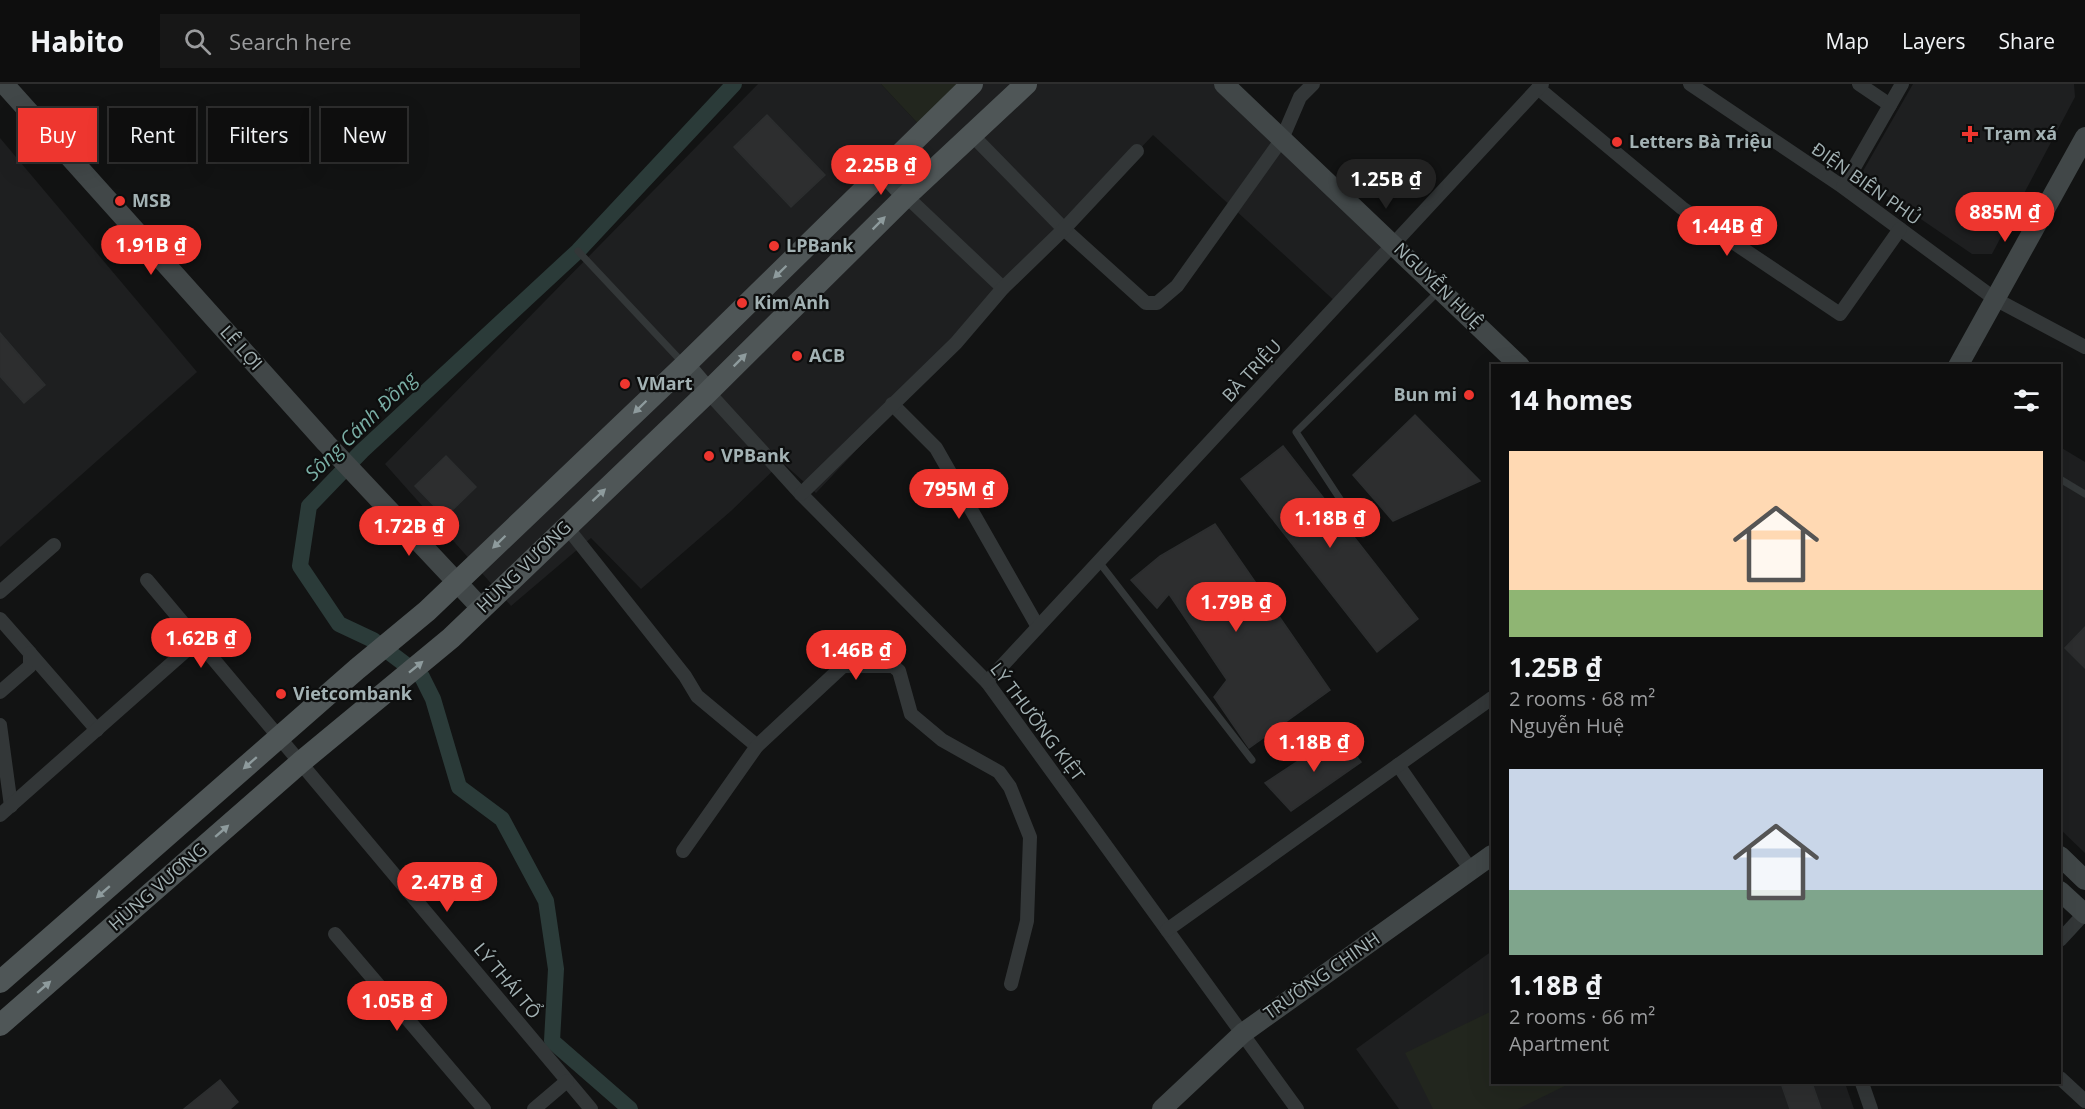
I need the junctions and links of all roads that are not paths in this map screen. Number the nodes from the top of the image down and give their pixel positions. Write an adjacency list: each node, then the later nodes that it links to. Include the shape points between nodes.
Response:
1 (4, 84): 39 (street, LÊ LỢI)
2 (972, 84): 15 (main road, HÙNG VƯƠNG)
3 (1026, 84): 11 (main road, HÙNG VƯƠNG)
4 (1224, 84): 13 (street, NGUYỄN HUỆ)
5 (1313, 84): 13 (street, via 1300,97)
6 (1690, 84): 16 (street, ĐIỆN BIÊN PHỦ)
7 (1859, 84): 10 (street)
8 (1902, 84): 10 (street)
9 (1540, 86): 19 (street, via 1682,208 1840,314); 20 (street, BÀ TRIỆU)
10 (1890, 105): 16 (street)
11 (972, 135): 17 (main road, HÙNG VƯƠNG); 18 (street)
12 (2085, 137): 24 (street)
13 (1282, 139): 18 (street, via 1177,286 1157,303 1146,303); 20 (street, NGUYỄN HUỆ)
14 (1137, 151): 18 (street)
15 (883, 171): 17 (street); 28 (main road, HÙNG VƯƠNG, one-way to 28)
16 (1843, 187): 19 (street, ĐIỆN BIÊN PHỦ)
17 (906, 196): 22 (street); 29 (main road, HÙNG VƯƠNG, one-way to 17)
18 (1064, 229): 22 (street)
19 (1900, 229): 24 (street, ĐIỆN BIÊN PHỦ)
20 (1394, 244): 23 (street, NGUYỄN HUỆ); 37 (street, BÀ TRIỆU)
21 (578, 251): 28 (lane)
22 (1003, 288): 30 (street, via 956,343)
23 (1441, 289): 26 (street, NGUYỄN HUỆ); 35 (lane, via 1296,432)
24 (1995, 299): 25 (street, ĐIỆN BIÊN PHỦ); 27 (street)
25 (2085, 347)
26 (1518, 364)
27 (1959, 364)
28 (685, 365): 29 (street); 39 (main road, HÙNG VƯƠNG, one-way to 39)
29 (708, 392): 32 (street, LÝ THƯỜNG KIỆT); 34 (main road, HÙNG VƯƠNG, one-way to 29)
30 (892, 404): 32 (street); 43 (street, via 936,448)
31 (2061, 480): 33 (lane)
32 (801, 494): 46 (street, LÝ THƯỜNG KIỆT)
33 (2085, 494)
34 (566, 526): 41 (main road, HÙNG VƯƠNG); 52 (street, via 697,696)
35 (1363, 534)
36 (54, 545): 40 (street)
37 (1099, 562): 43 (street, BÀ TRIỆU); 53 (lane)
38 (147, 580): 44 (street, LÝ THÁI TỔ)
39 (457, 582): 41 (street, LÊ LỢI); 51 (main road, HÙNG VƯƠNG)
40 (0, 592)
41 (482, 609): 54 (main road, HÙNG VƯƠNG, one-way to 41)
42 (0, 619): 45 (street)
43 (1038, 627): 46 (street, BÀ TRIỆU)
44 (198, 640): 50 (street); 51 (street, LÝ THÁI TỔ)
45 (30, 653): 47 (street, via 30,666); 50 (street)
46 (987, 682): 65 (street, LÝ THƯỜNG KIỆT)
47 (0, 692)
48 (1491, 699): 55 (street)
49 (0, 725): 56 (street)
50 (97, 730): 56 (street)
51 (280, 737): 54 (street, LÝ THÁI TỔ); 68 (main road, HÙNG VƯƠNG, one-way to 68)
52 (757, 746): 58 (street); 69 (street, via 843,666 893,666 899,671 911,714 942,740 999,772 1010,787 1030,837 1027,921)
53 (1252, 760)
54 (301, 762): 70 (main road, HÙNG VƯƠNG, one-way to 54); 73 (street, LÝ THÁI TỔ)
55 (1398, 765): 61 (street); 65 (street)
56 (11, 806): 57 (street)
57 (0, 815)
58 (683, 851)
59 (1491, 856): 61 (street, TRƯỜNG CHINH)
60 (2061, 857): 62 (street)
61 (1471, 870): 71 (street, TRƯỜNG CHINH)
62 (2085, 880)
63 (2061, 892): 64 (street)
64 (2085, 913): 67 (street)
65 (1167, 930): 71 (street, LÝ THƯỜNG KIỆT)
66 (335, 934): 76 (street)
67 (2061, 939)
68 (0, 982)
69 (1011, 984)
70 (0, 1025)
71 (1243, 1033): 79 (street, TRƯỜNG CHINH); 80 (street, LÝ THƯỜNG KIỆT)
72 (2061, 1079): 75 (street)
73 (567, 1081): 77 (street); 78 (street, LÝ THÁI TỔ)
74 (1862, 1084): 81 (street)
75 (2085, 1101)
76 (484, 1109)
77 (534, 1109)
78 (591, 1109)
79 (1162, 1109)
80 (1297, 1109)
81 (1871, 1109)

